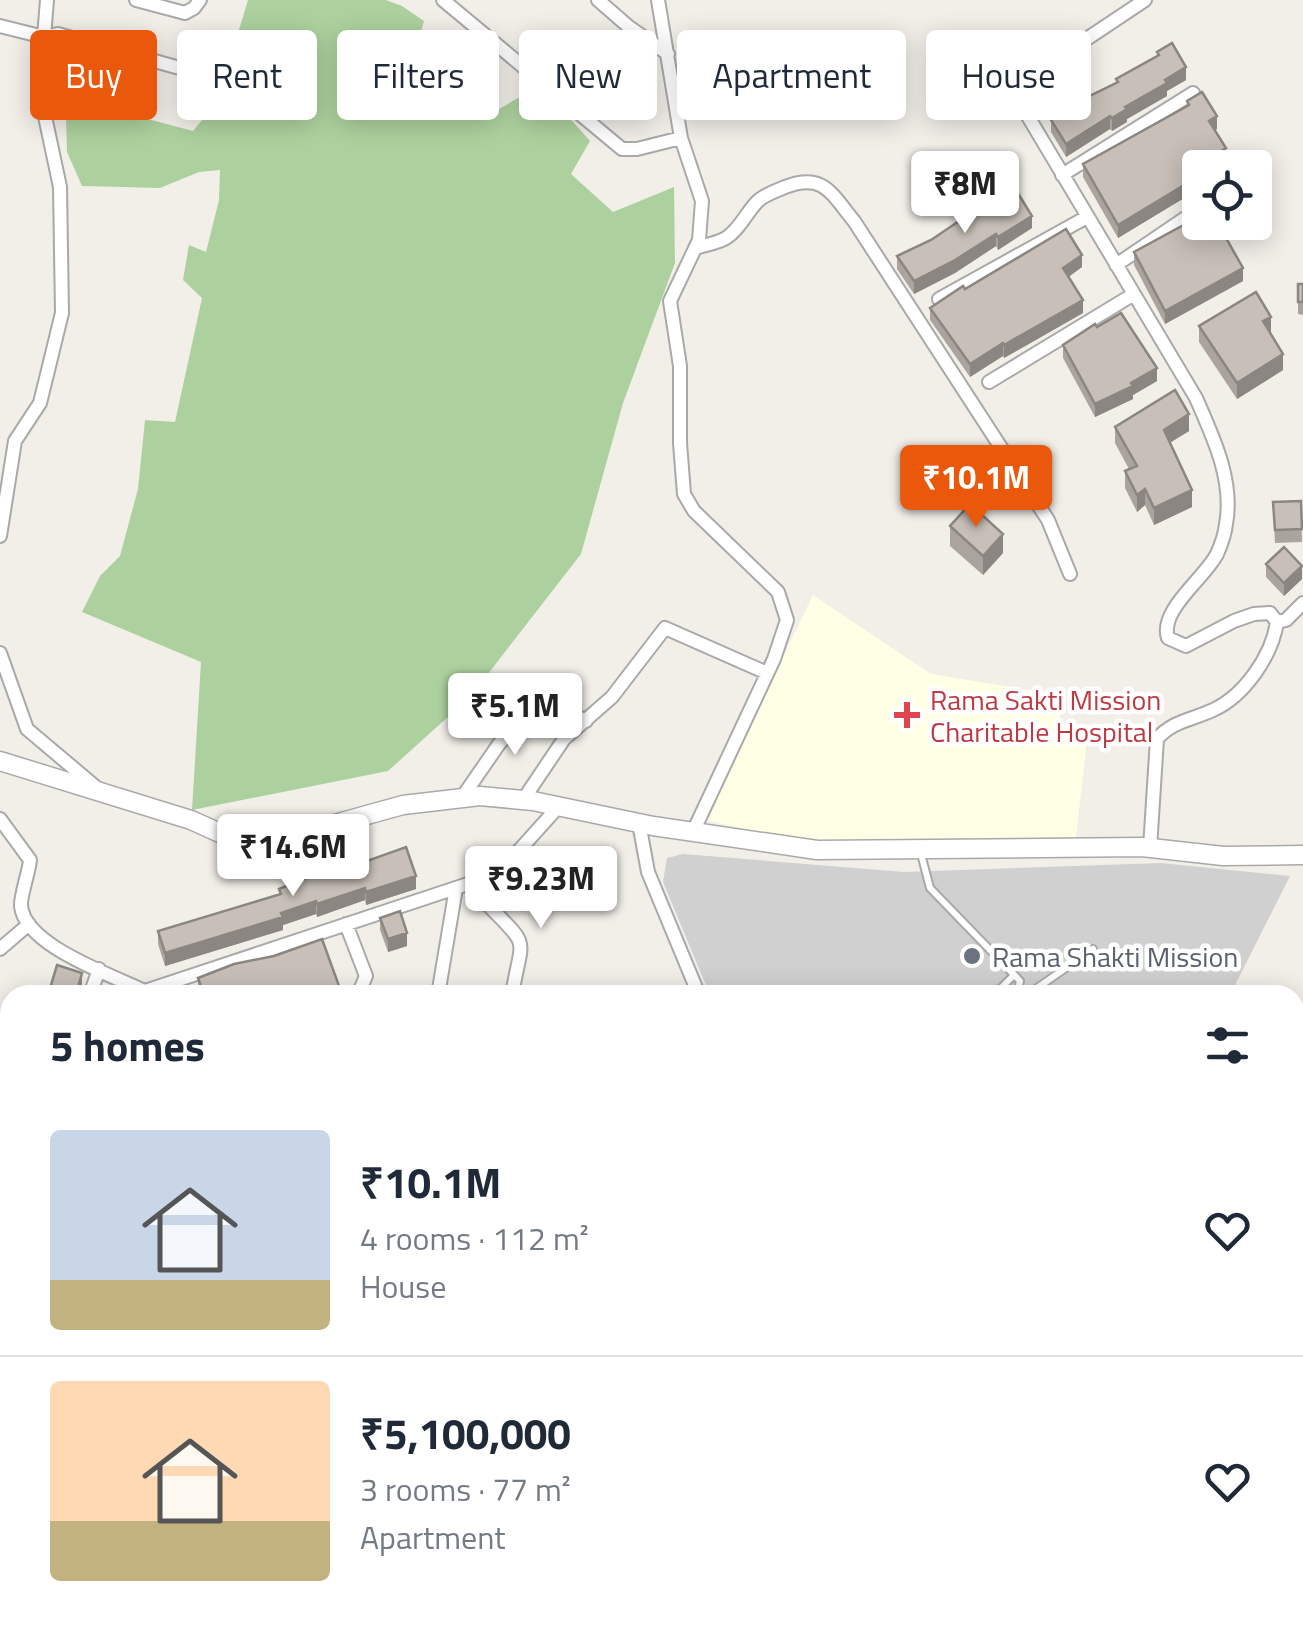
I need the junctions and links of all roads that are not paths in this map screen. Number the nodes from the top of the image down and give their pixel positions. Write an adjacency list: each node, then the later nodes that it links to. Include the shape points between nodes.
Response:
1 (46, 0): 9 (street)
2 (136, 0): 3 (street, via 185,13)
3 (200, 0)
4 (443, 0): 16 (street, via 622,149)
5 (598, 0): 12 (street)
6 (658, 0): 12 (street)
7 (1145, 0): 11 (street)
8 (0, 26): 10 (street)
9 (44, 30)
10 (30, 33)
11 (1091, 36)
12 (668, 54): 16 (street)
13 (1193, 93): 17 (street)
14 (46, 120): 25 (street, via 60,187 62,313 40,404 15,440)
15 (1030, 120): 17 (street)
16 (681, 138): 20 (street, via 702,201)
17 (1062, 175): 18 (street)
18 (1087, 217): 21 (street); 23 (street)
19 (1182, 220): 21 (street)
20 (696, 248): 26 (street, via 726,238 758,199 779,189 814,180 832,193 1048,520); 30 (street, via 670,302 680,366 684,494 778,592 787,620)
21 (1116, 265): 22 (street)
22 (1134, 294): 24 (street); 28 (street, via 1196,398 1220,456 1227,500 1217,554 1170,614 1168,638 1186,646 1254,614 1270,613)
23 (939, 299)
24 (989, 382)
25 (0, 536)
26 (1070, 574)
27 (1303, 602): 28 (street)
28 (1277, 622): 40 (street, via 1268,652 1239,692 1169,726 1157,739)
29 (0, 653): 33 (street, via 27,729)
30 (767, 673): 31 (street, via 665,628); 39 (street)
31 (586, 721): 34 (street, via 540,697); 35 (street, via 564,740)
32 (0, 761): 33 (street)
33 (104, 793): 34 (street, via 232,838 273,841 403,806)
34 (461, 798): 35 (street)
35 (523, 800): 36 (street)
36 (559, 806): 38 (street); 43 (street, via 498,874)
37 (0, 819): 45 (street, via 30,860 21,906)
38 (639, 823): 39 (street); 57 (street, via 648,872)
39 (693, 832): 41 (street, via 817,850)
40 (1150, 848): 41 (street); 42 (street)
41 (919, 849): 50 (lane, via 930,888)
42 (1303, 855)
43 (484, 878): 44 (street); 56 (street, via 486,903 520,938)
44 (456, 888): 46 (street); 55 (street)
45 (29, 924): 47 (street); 49 (street, via 44,943)
46 (346, 924): 53 (street); 54 (street, via 366,976)
47 (0, 949)
48 (1093, 949): 60 (lane)
49 (99, 969): 51 (street); 52 (street)
50 (1014, 975): 58 (lane); 59 (lane)
51 (93, 985)
52 (132, 985)
53 (172, 985)
54 (362, 985)
55 (440, 985)
56 (515, 985)
57 (695, 985)
58 (1004, 985)
59 (1019, 985)
60 (1041, 985)

